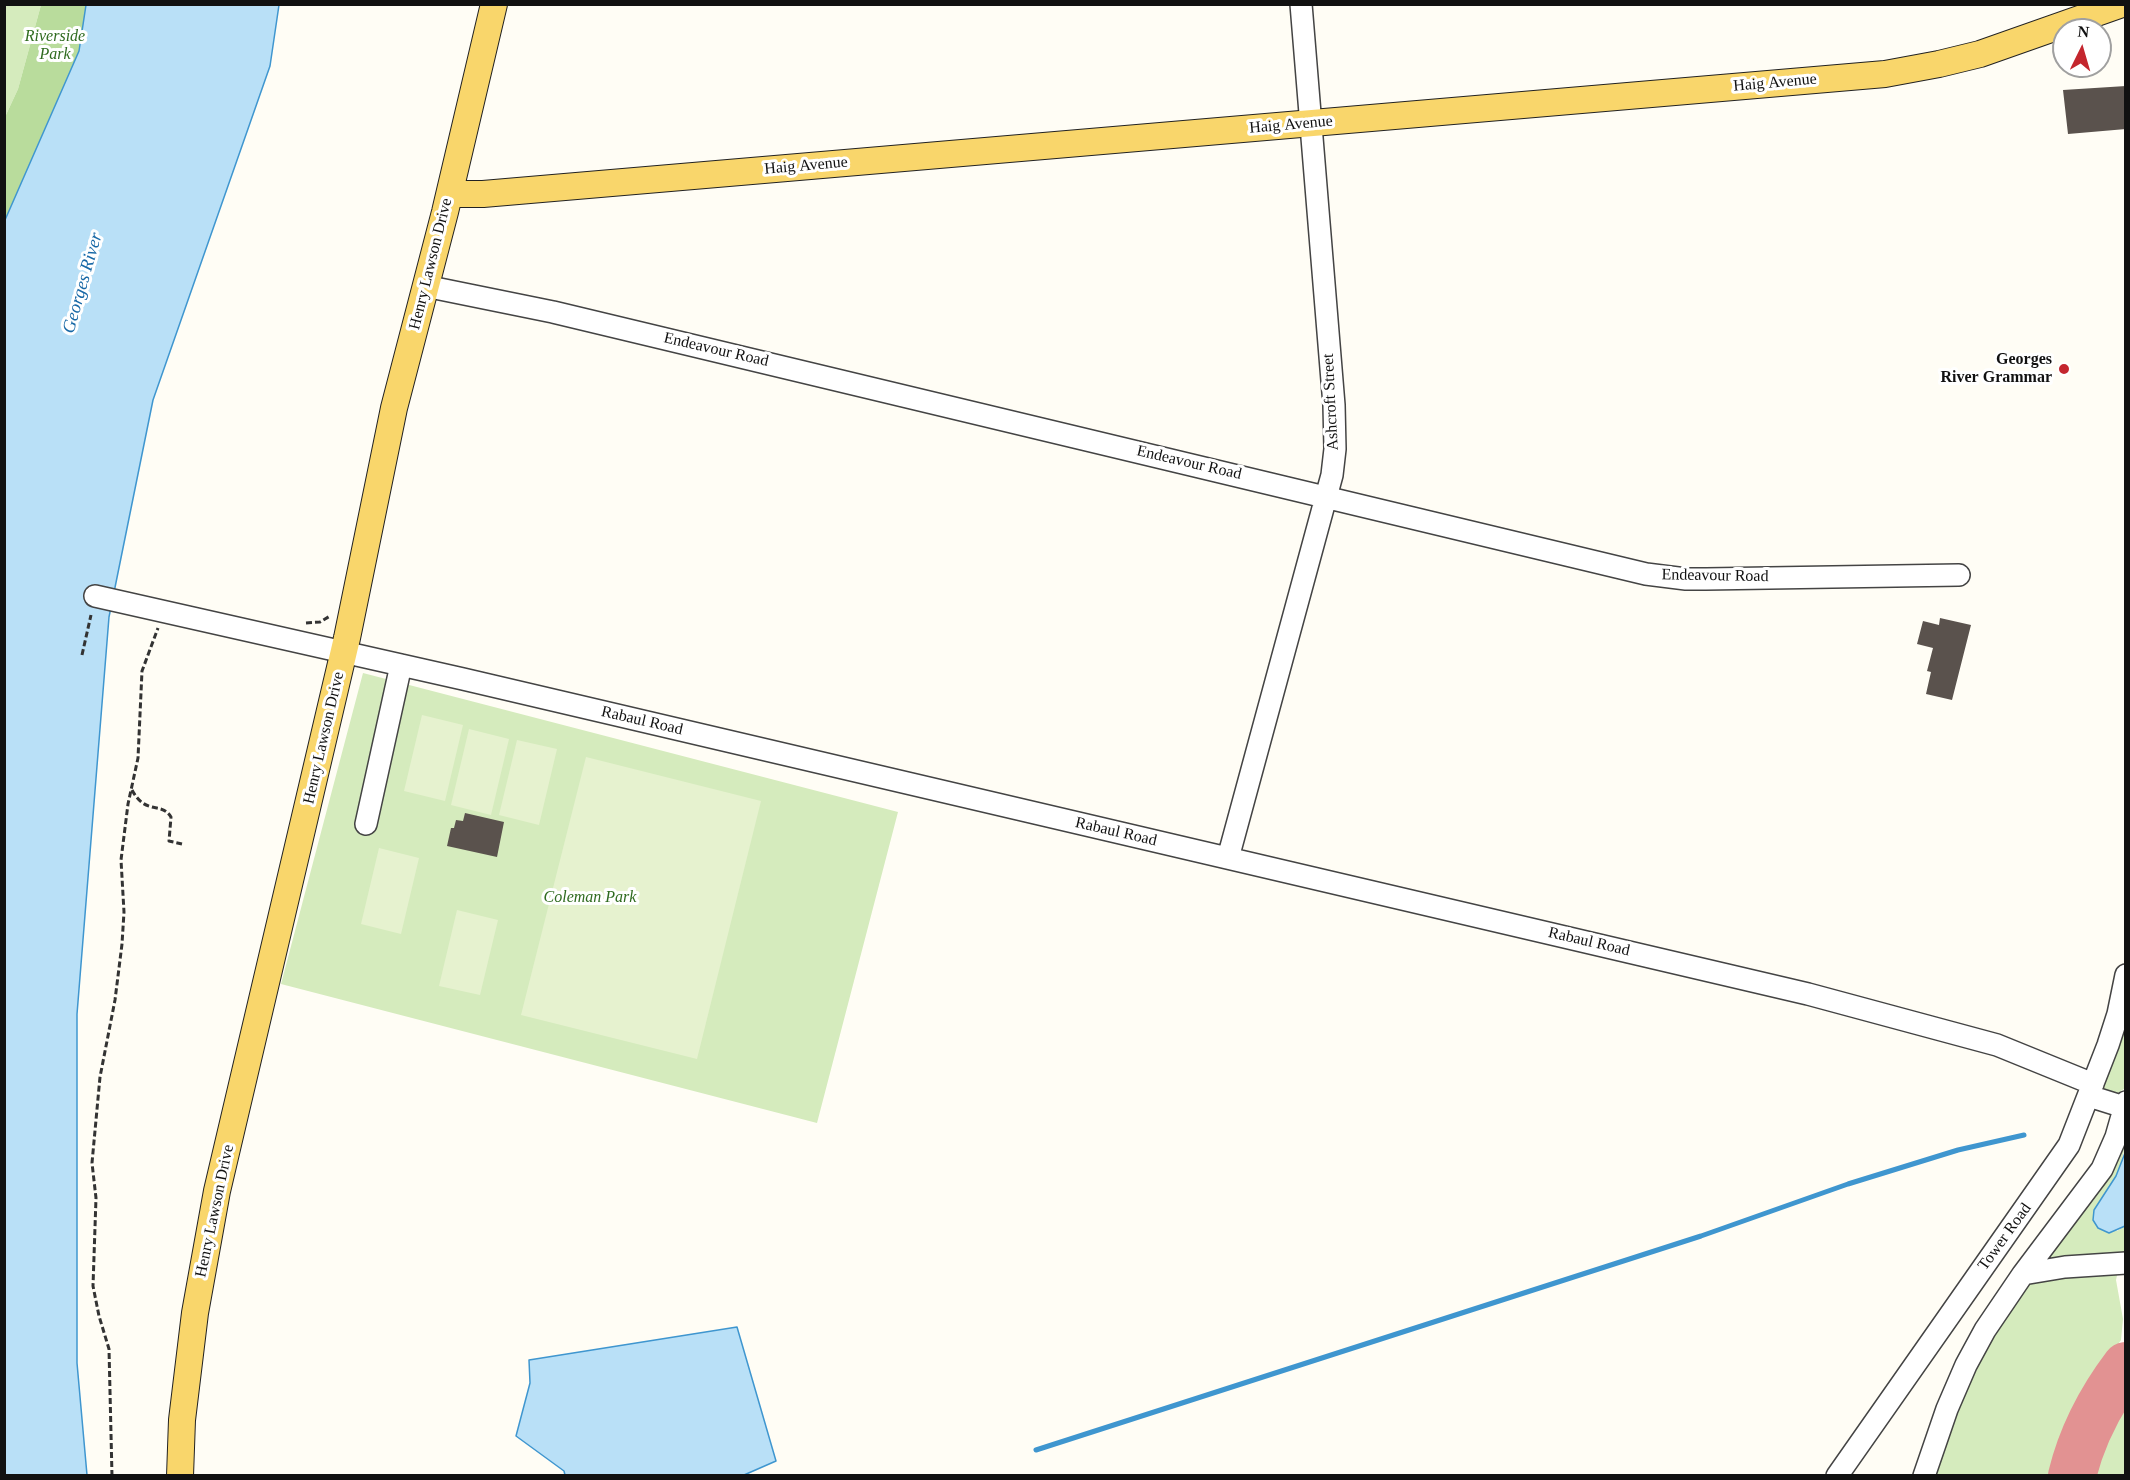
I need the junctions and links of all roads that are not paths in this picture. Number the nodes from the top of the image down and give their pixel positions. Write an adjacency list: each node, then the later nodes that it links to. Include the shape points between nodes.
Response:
1 (494, 4): 5 (main road, Henry Lawson Drive)
2 (1301, 4): 4 (street, Ashcroft Street)
3 (2122, 4): 4 (main road, Haig Avenue, via 1980,54 1904,71)
4 (1310, 123): 5 (main road, Haig Avenue); 7 (street, Ashcroft Street, via 1336,435)
5 (450, 194): 6 (main road, Henry Lawson Drive)
6 (425, 286): 7 (street, Endeavour Road, via 565,315); 10 (main road, Henry Lawson Drive, via 394,408)
7 (1326, 497): 8 (street, Endeavour Road, via 1666,577); 13 (street, Ashcroft Street)
8 (1959, 575)
9 (93, 605): 10 (street, Rabaul Road, via 131,604)
10 (344, 652): 11 (street, Rabaul Road); 19 (main road, Henry Lawson Drive, via 218,1191 195,1314 182,1420)
11 (401, 665): 12 (street); 13 (street, Rabaul Road)
12 (366, 824)
13 (1228, 858): 15 (street, Rabaul Road, via 1808,994 1997,1045)
14 (2126, 975): 15 (street, Tower Road, via 2114,1029)
15 (2091, 1090): 16 (street, Rabaul Road); 20 (street, Tower Road, via 2069,1145)
16 (2125, 1104): 18 (street, via 2102,1169)
17 (2126, 1263): 18 (street)
18 (2023, 1274): 21 (street, via 1966,1365)
19 (180, 1476)
20 (1837, 1476)
21 (1924, 1476)

